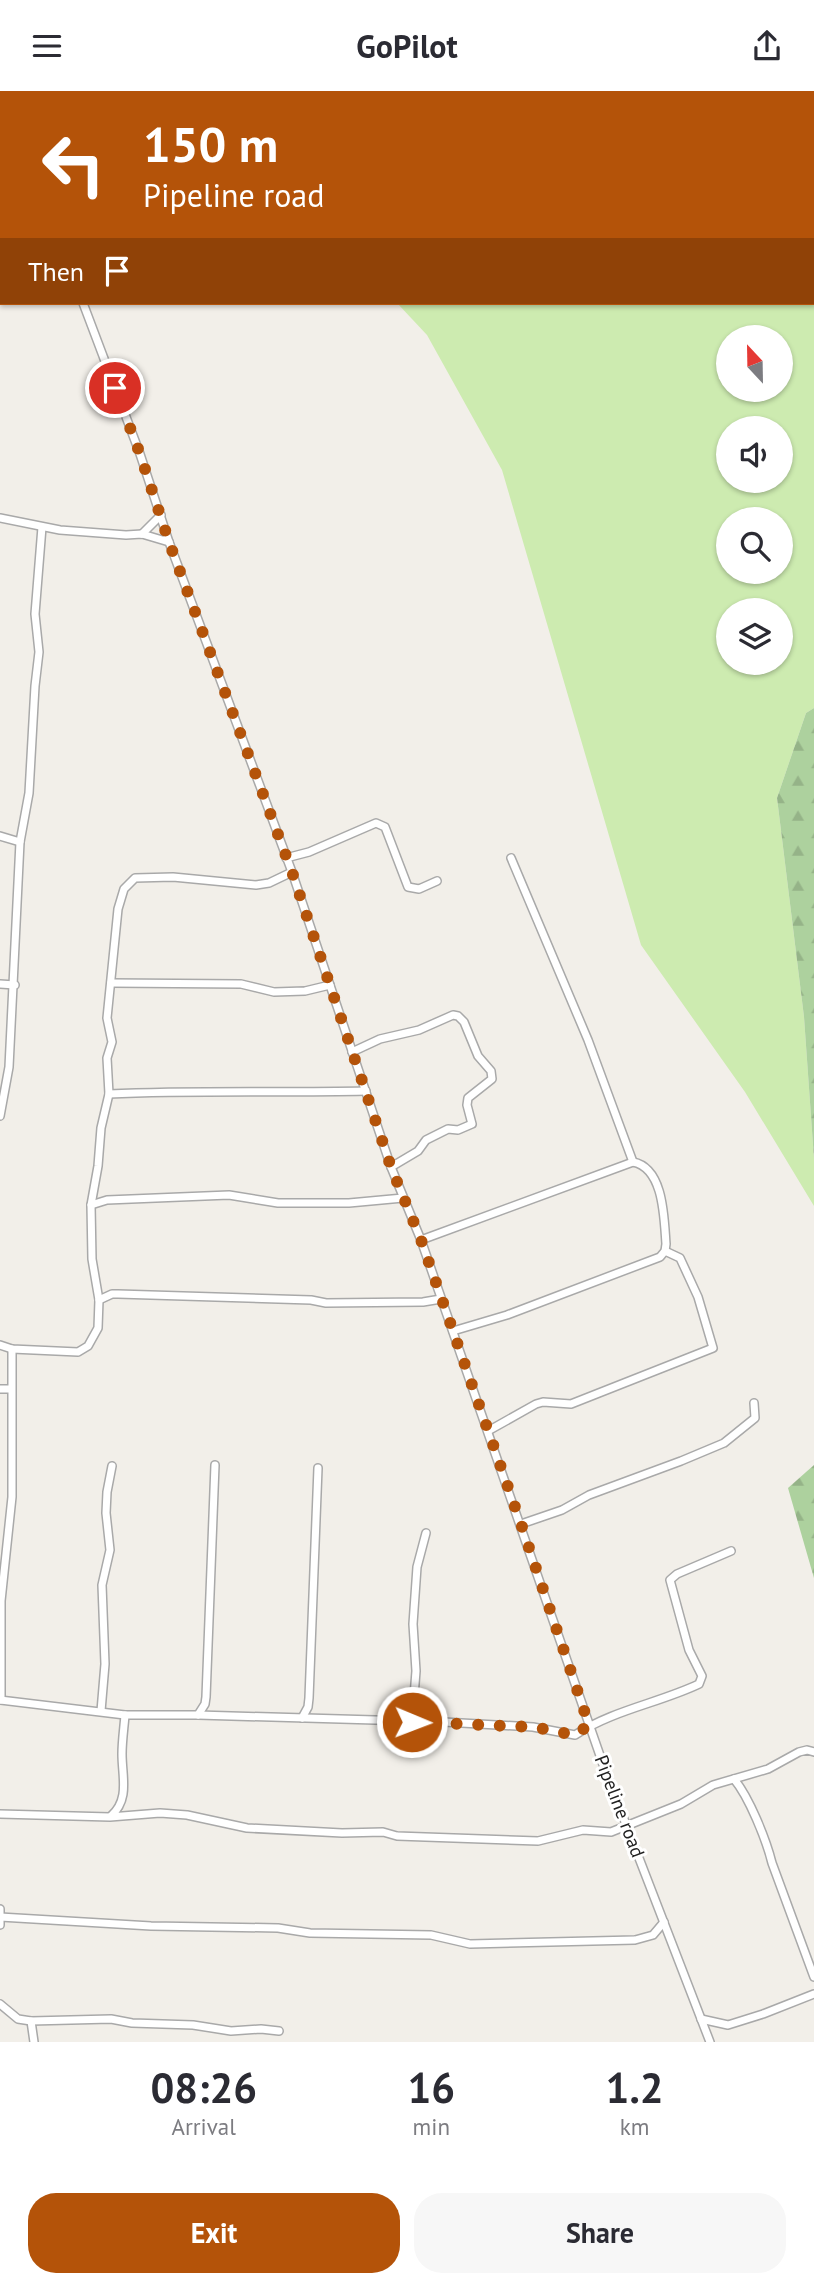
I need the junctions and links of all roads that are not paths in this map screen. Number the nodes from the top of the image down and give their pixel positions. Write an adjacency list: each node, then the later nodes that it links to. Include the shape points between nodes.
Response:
1 (84, 305): 2 (street, Pipeline road)
2 (160, 515): 5 (street); 6 (street, Pipeline road)
3 (0, 518): 4 (street)
4 (42, 527): 5 (street); 8 (street, via 35,614 39,652 29,793)
5 (142, 534): 6 (street)
6 (169, 542): 9 (street, Pipeline road)
7 (0, 836): 8 (street)
8 (20, 842): 15 (street)
9 (286, 858): 11 (street, Pipeline road); 12 (street, via 376,823 385,828 408,887 419,889)
10 (511, 858): 21 (street, via 589,1040)
11 (292, 872): 13 (street, via 256,885 173,877 135,879 124,889 118,909); 16 (street, Pipeline road)
12 (437, 881)
13 (111, 983): 16 (street, via 242,984 274,992); 19 (street)
14 (0, 984): 15 (street)
15 (15, 985): 20 (street)
16 (330, 985): 17 (street, Pipeline road)
17 (352, 1052): 18 (street, Pipeline road); 22 (street, via 453,1015 464,1022 478,1056 491,1071 492,1079 468,1098 470,1126 448,1129 426,1140)
18 (366, 1091): 19 (street); 22 (street, Pipeline road)
19 (109, 1094): 24 (street)
20 (0, 1117)
21 (633, 1162): 25 (street); 26 (street, via 643,1164 654,1177)
22 (391, 1167): 23 (street, Pipeline road)
23 (403, 1198): 24 (street, via 278,1203 218,1195 107,1200); 25 (street, Pipeline road)
24 (92, 1205): 28 (street)
25 (421, 1240): 27 (street, Pipeline road)
26 (665, 1251): 29 (street, via 616,1274); 35 (street, via 680,1258 713,1348 571,1404 536,1404)
27 (441, 1299): 28 (street, via 336,1303 118,1294); 29 (street, Pipeline road)
28 (99, 1300): 31 (street, via 98,1328 83,1350)
29 (453, 1331): 35 (street, Pipeline road)
30 (0, 1345): 31 (street)
31 (12, 1349): 33 (street)
32 (0, 1389): 33 (street)
33 (11, 1389): 42 (street, via 12,1497 1,1601)
34 (754, 1403): 39 (street, via 755,1418 724,1443)
35 (488, 1431): 39 (street, Pipeline road)
36 (215, 1465): 44 (street, via 206,1697)
37 (113, 1466): 43 (street, via 106,1513 110,1550 102,1585)
38 (318, 1468): 46 (street, via 309,1698)
39 (521, 1524): 48 (street, Pipeline road)
40 (426, 1533): 47 (street, via 417,1567)
41 (731, 1551): 48 (street, via 670,1580 689,1650 702,1676 699,1684)
42 (0, 1700): 43 (street)
43 (101, 1711): 45 (street)
44 (198, 1715): 45 (street); 46 (street)
45 (125, 1716): 53 (street, via 124,1790)
46 (302, 1718): 47 (street)
47 (412, 1722): 48 (street, via 526,1726 575,1735)
48 (589, 1725): 51 (street, Pipeline road)
49 (814, 1752): 50 (street, via 799,1752 768,1769)
50 (734, 1779): 54 (street); 58 (street, via 768,1847)
51 (620, 1807): 54 (street, Pipeline road); 55 (street)
52 (0, 1814): 53 (street)
53 (110, 1817): 55 (street, via 160,1813 277,1831 524,1841)
54 (627, 1826): 55 (street); 57 (street, Pipeline road)
55 (618, 1829)
56 (0, 1917): 57 (street, via 432,1935 470,1944 635,1940 653,1935)
57 (664, 1922): 61 (street, Pipeline road)
58 (814, 1977)
59 (814, 1994): 61 (street, via 728,2025)
60 (0, 2004): 62 (street, via 10,2015)
61 (701, 2019): 65 (street, Pipeline road)
62 (31, 2021): 63 (street, via 111,2019); 64 (street)
63 (279, 2031)
64 (34, 2042)
65 (710, 2042)

